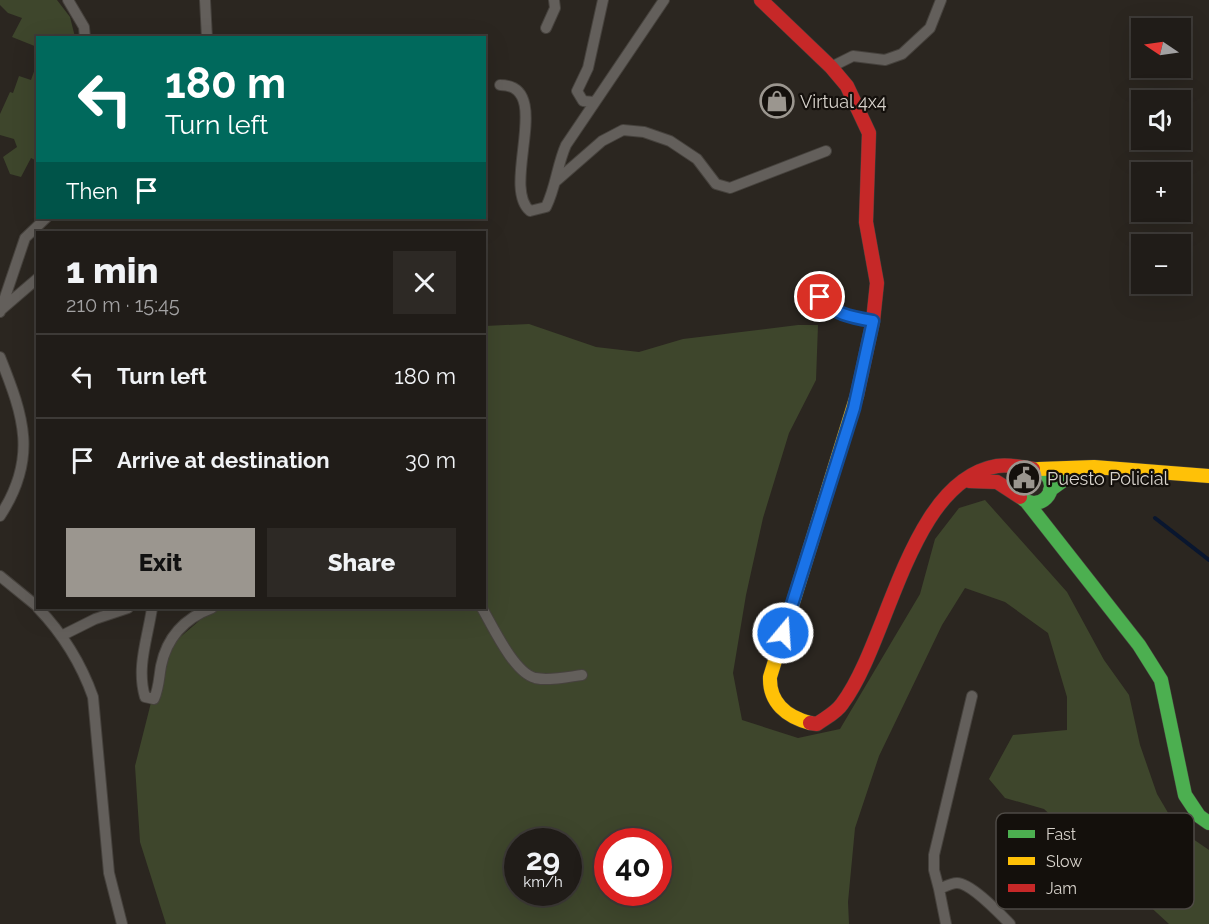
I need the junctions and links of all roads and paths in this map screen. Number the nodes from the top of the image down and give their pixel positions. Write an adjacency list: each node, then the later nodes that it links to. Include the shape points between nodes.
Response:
1 (68, 0): 9 (street, via 84,27)
2 (205, 0): 10 (street)
3 (554, 0): 8 (street, via 555,8)
4 (603, 0): 13 (street, via 588,68 577,91 583,101)
5 (664, 0): 13 (street)
6 (761, 0): 11 (street)
7 (942, 0): 11 (street, via 930,28 902,54 885,60 853,56)
8 (546, 28)
9 (85, 36)
10 (207, 36)
11 (831, 66): 20 (street, via 847,86 869,133 866,222 876,283)
12 (500, 85): 15 (street, via 519,89 524,101 520,191 524,206 530,211 546,207)
13 (594, 102): 15 (street, via 566,145)
14 (826, 151): 15 (street, via 730,188 716,183 697,159 670,141 623,130 602,141)
15 (555, 182)
16 (45, 219): 19 (street, via 25,238)
17 (817, 278): 20 (street, via 825,304 851,317)
18 (36, 280): 19 (street)
19 (1, 310)
20 (873, 321): 25 (street, via 854,408 776,653 770,685 782,710 799,722 817,724 841,705 867,663 915,543 936,506)
21 (0, 357): 28 (street, via 26,444 15,490)
22 (1036, 469): 23 (street); 25 (street, via 992,466); 26 (street, via 1048,476); 27 (street, via 1024,472 1018,480 1017,490)
23 (1105, 469): 24 (street); 26 (street, via 1068,477)
24 (1209, 476)
25 (963, 482): 27 (street, via 993,479)
26 (1048, 493): 27 (street, via 1037,502); 29 (street)
27 (1024, 500): 29 (street)
28 (0, 516)
29 (1045, 528): 40 (street, via 1139,645 1161,680 1185,795 1199,816)
30 (0, 576): 31 (street)
31 (36, 605)
32 (40, 609): 37 (street)
33 (125, 609): 37 (street)
34 (152, 609): 35 (street, via 141,663 141,687 145,697 154,699 164,656 174,636 187,621)
35 (210, 609)
36 (483, 609): 38 (street, via 526,674 555,679)
37 (62, 636): 42 (street, via 84,673 93,698 109,873)
38 (582, 675)
39 (972, 696): 41 (street, via 934,855)
40 (1209, 823)
41 (939, 889): 43 (street); 44 (street, via 955,882 962,884)
42 (123, 924)
43 (946, 924)
44 (1010, 924)

